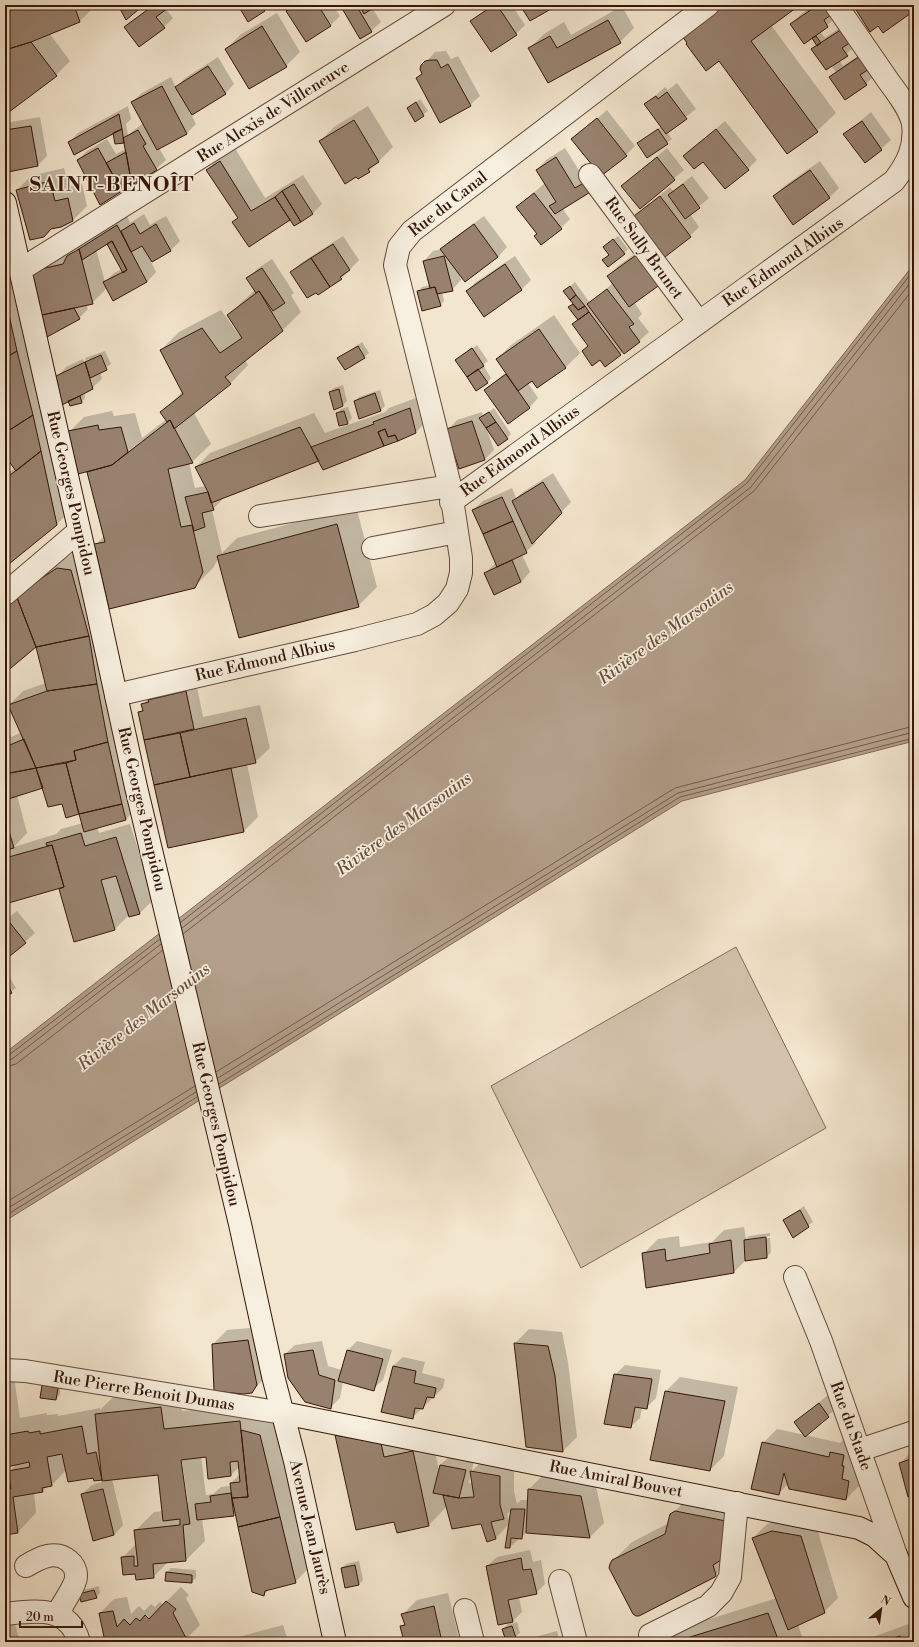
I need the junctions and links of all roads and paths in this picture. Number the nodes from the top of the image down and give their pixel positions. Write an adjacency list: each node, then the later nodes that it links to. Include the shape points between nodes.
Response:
1 (444, 5): 6 (street, Rue Alexis de Villeneuve)
2 (708, 5): 8 (street, Rue du Canal, via 412,231 399,247 395,265)
3 (836, 5): 7 (street, Rue Edmond Albius, via 908,111 914,135 905,166 894,181)
4 (590, 174): 7 (street, Rue Sully Brunet)
5 (5, 203): 6 (street, Rue Georges Pompidou)
6 (20, 270): 10 (street, Rue Georges Pompidou)
7 (698, 322): 8 (street, Rue Edmond Albius)
8 (451, 494): 9 (street); 11 (street, Rue Edmond Albius)
9 (260, 516)
10 (79, 531): 13 (street); 14 (street, Rue Georges Pompidou)
11 (456, 532): 12 (street); 14 (street, Rue Edmond Albius, via 461,558 457,588 448,603 434,615 417,624)
12 (373, 548)
13 (5, 594)
14 (116, 694): 17 (street, Rue Georges Pompidou)
15 (795, 1277): 19 (street, Rue du Stade)
16 (5, 1370): 17 (street, Rue Pierre Benoit Dumas)
17 (283, 1413): 20 (street, Rue Amiral Bouvet); 30 (street, Avenue Jean Jaurès)
18 (914, 1432): 19 (street)
19 (860, 1450): 21 (street, Rue du Stade)
20 (737, 1503): 21 (street, Rue Amiral Bouvet, via 859,1528 875,1536); 28 (street, via 730,1577 721,1593 708,1606)
21 (896, 1555): 24 (street, Rue Amiral Bouvet)
22 (26, 1566): 27 (street, via 48,1556 67,1559 73,1565 77,1575)
23 (560, 1581): 32 (street)
24 (914, 1597)
25 (465, 1610): 31 (street)
26 (5, 1614): 27 (street, via 43,1610)
27 (57, 1614): 29 (street, via 69,1624)
28 (650, 1635)
29 (79, 1642)
30 (336, 1642)
31 (473, 1642)
32 (576, 1642)

